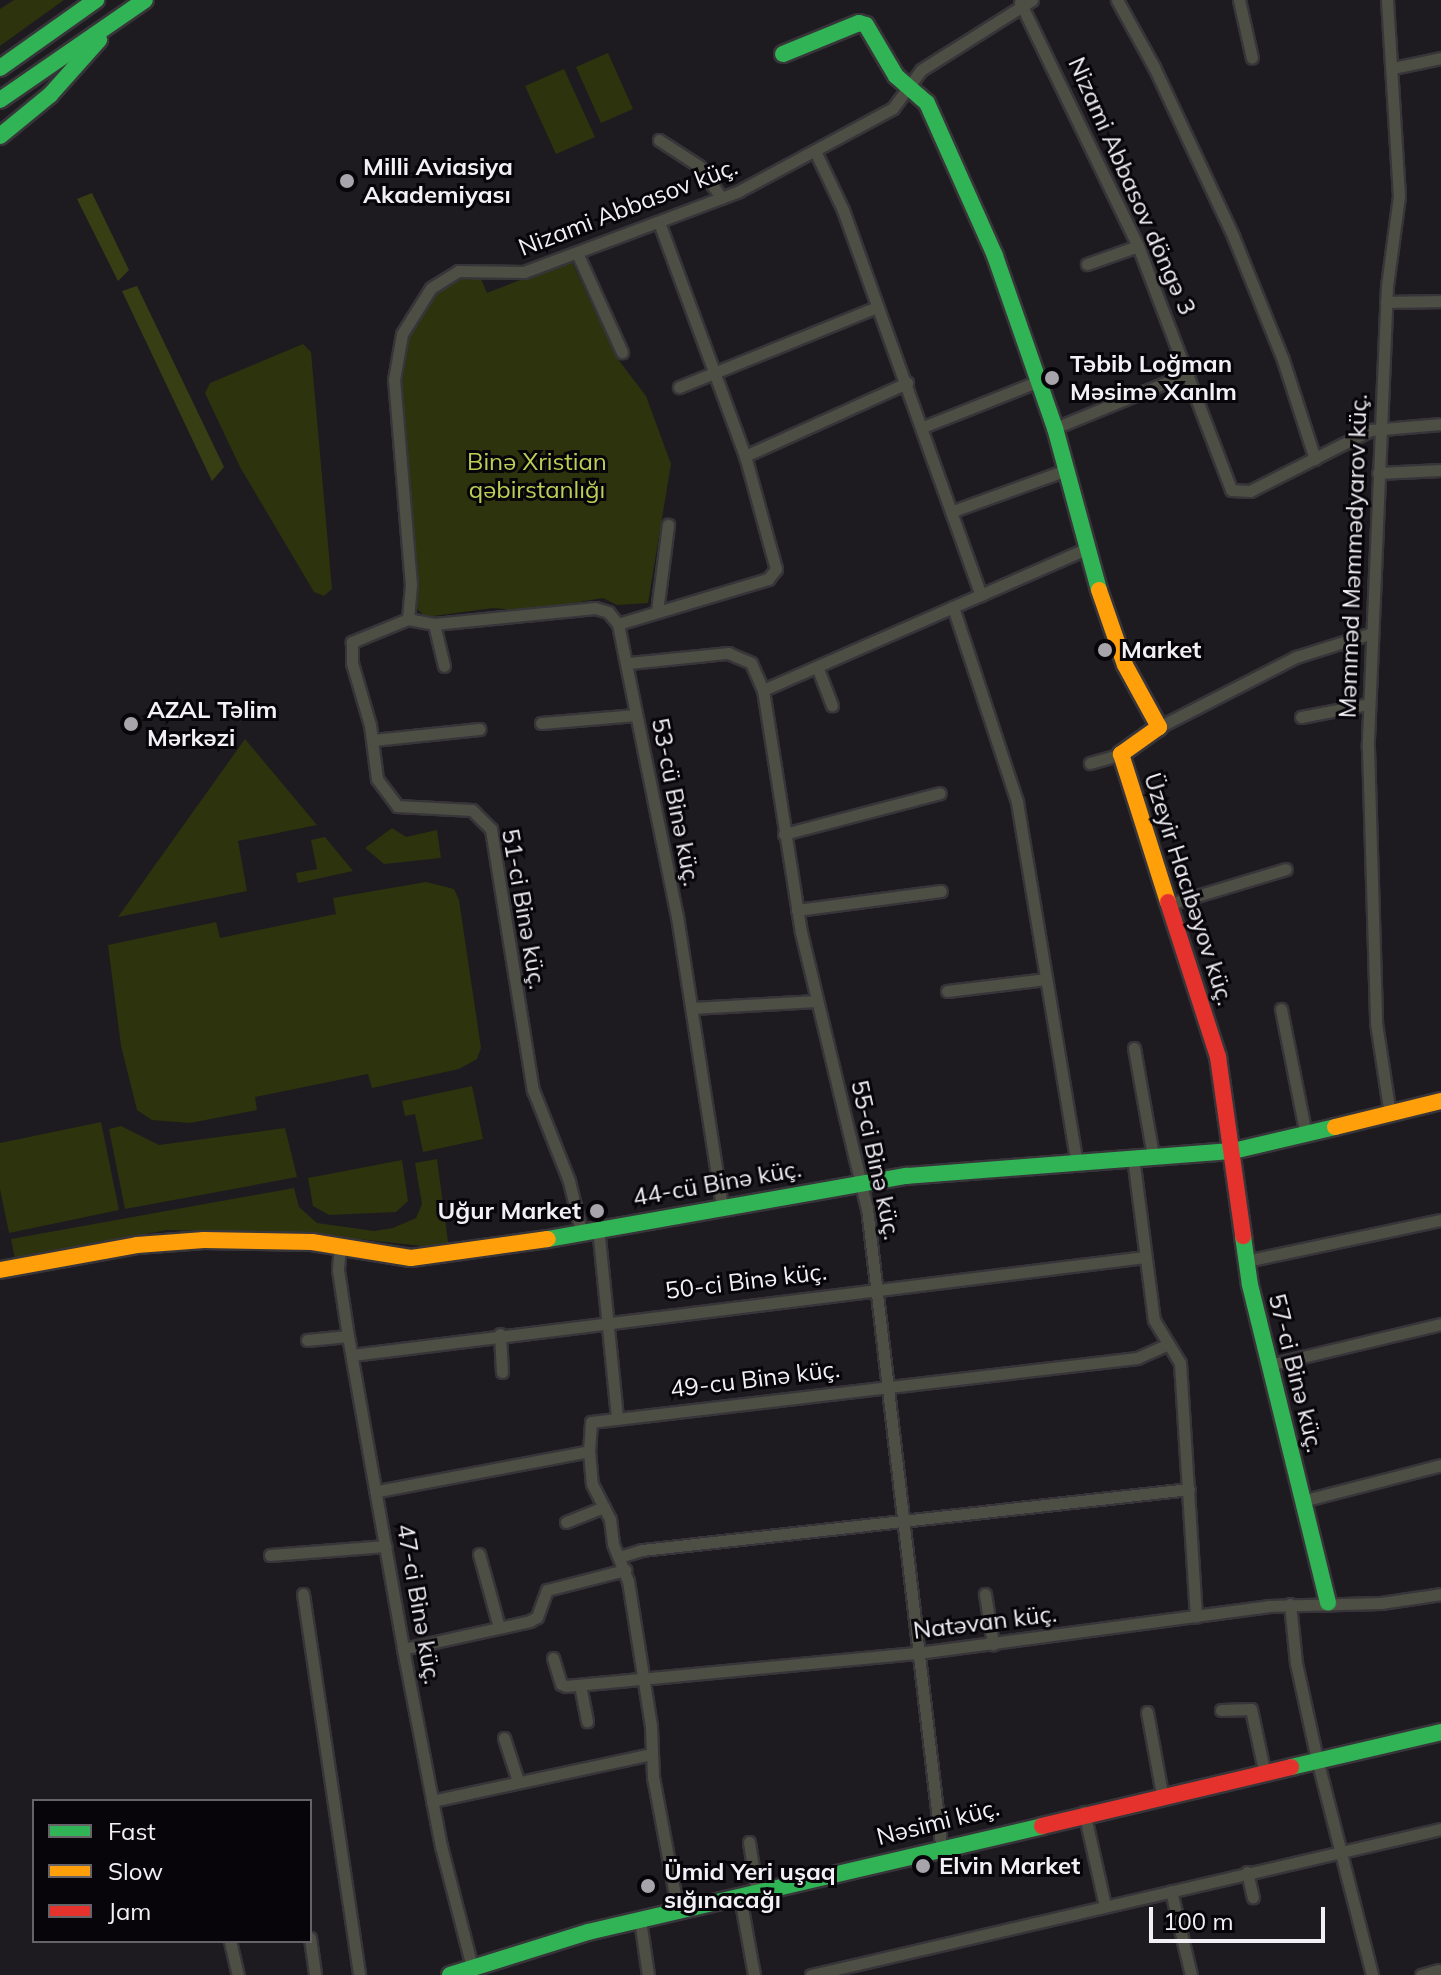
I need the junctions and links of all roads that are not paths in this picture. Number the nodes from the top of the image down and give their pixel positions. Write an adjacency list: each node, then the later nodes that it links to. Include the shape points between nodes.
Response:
1 (96, 0): 10 (main road)
2 (146, 0): 13 (main road); 14 (main road)
3 (1117, 0): 36 (street, via 1233,236 1283,360)
4 (1239, 0): 8 (street)
5 (1387, 0): 11 (street, Məmməd Məmmədyarov küç.)
6 (1025, 2): 12 (street, Nizami Abbasov küç., via 921,70); 19 (street, Nizami Abbasov döngə 3)
7 (783, 54): 12 (main road, via 859,23 866,25 896,76)
8 (1252, 58)
9 (1441, 58): 11 (street)
10 (0, 68)
11 (1393, 68): 23 (street, Məmməd Məmmədyarov küç., via 1399,196)
12 (910, 87): 16 (street, Nizami Abbasov küç., via 893,108); 28 (main road, via 927,103 972,198)
13 (0, 100)
14 (0, 136)
15 (659, 140): 17 (street, via 699,166)
16 (815, 151): 17 (street, Nizami Abbasov küç.); 24 (street, via 834,186)
17 (721, 198): 18 (street, Nizami Abbasov küç.)
18 (659, 222): 20 (street, Nizami Abbasov küç.); 27 (street)
19 (1138, 246): 21 (street); 26 (street, Nizami Abbasov döngə 3)
20 (577, 253): 25 (street); 46 (street, Nizami Abbasov küç., via 516,273 458,271 438,281 409,318 394,380 411,585)
21 (1087, 264)
22 (1441, 301): 23 (street)
23 (1386, 302): 34 (street, Məmməd Məmmədyarov küç.)
24 (877, 307): 27 (street); 29 (street)
25 (622, 352)
26 (1189, 373): 33 (street); 36 (street, Nizami Abbasov döngə 3, via 1222,479 1231,490 1250,491)
27 (714, 375): 30 (street); 35 (street)
28 (1039, 381): 32 (street); 33 (main road)
29 (907, 383): 32 (street); 35 (street)
30 (679, 387)
31 (1441, 424): 34 (street, Nizami Abbasov döngə 3)
32 (923, 427): 40 (street)
33 (1055, 428): 37 (main road)
34 (1380, 429): 36 (street, Nizami Abbasov döngə 3, via 1359,433); 39 (street, Məmməd Məmmədyarov küç.)
35 (745, 456): 45 (street, via 775,573)
36 (1315, 459)
37 (1066, 470): 40 (street); 42 (main road)
38 (1441, 470): 39 (street)
39 (1378, 473): 49 (street, Məmməd Məmmədyarov küç.)
40 (953, 511): 43 (street)
41 (668, 525): 45 (street)
42 (1086, 549): 43 (street); 59 (main road, via 1125,665)
43 (981, 595): 44 (street)
44 (953, 607): 52 (street); 70 (street, via 1017,802)
45 (657, 611): 48 (street)
46 (408, 619): 47 (street); 61 (street, 51-ci Binə küç., via 352,642 352,663)
47 (434, 624): 48 (street, via 595,608 608,612); 51 (street)
48 (618, 624): 50 (street, 53-cü Binə küç.)
49 (1372, 633): 54 (street, Məmməd Məmmədyarov küç.); 59 (street, via 1296,657)
50 (629, 663): 53 (street, 55-ci Binə küç., via 728,653 751,663); 56 (street, 53-cü Binə küç.)
51 (444, 666)
52 (818, 669): 53 (street); 55 (street)
53 (763, 690): 65 (street, 55-ci Binə küç.)
54 (1368, 704): 57 (street); 77 (street, Məmməd Məmmədyarov küç., via 1376,1023)
55 (832, 705)
56 (636, 715): 58 (street); 73 (street, 53-cü Binə küç.)
57 (1301, 717)
58 (541, 723)
59 (1159, 727): 62 (main road, Üzeyir Hacıbəyov küç.)
60 (479, 729): 61 (street)
61 (373, 740): 87 (street, 51-ci Binə küç., via 377,779 397,806 472,810 491,829 533,1090 569,1181)
62 (1121, 754): 63 (street); 68 (main road, Üzeyir Hacıbəyov küç.)
63 (1090, 763)
64 (940, 793): 65 (street)
65 (784, 834): 69 (street, 55-ci Binə küç.)
66 (1286, 869): 68 (street)
67 (941, 891): 69 (street)
68 (1167, 905): 79 (main road, Üzeyir Hacıbəyov küç., via 1218,1057)
69 (797, 910): 72 (street, 55-ci Binə küç.)
70 (1046, 979): 71 (street); 82 (street)
71 (947, 991)
72 (817, 1001): 73 (street); 83 (street, 55-ci Binə küç.)
73 (692, 1008): 84 (street, 53-cü Binə küç.)
74 (1281, 1009): 78 (street)
75 (1134, 1048): 80 (street)
76 (1441, 1101): 77 (main road, 44-cü Binə küç.)
77 (1390, 1114): 78 (main road, 44-cü Binə küç.)
78 (1306, 1135): 79 (main road, 44-cü Binə küç.)
79 (1233, 1151): 80 (main road, 44-cü Binə küç.); 90 (main road, 57-ci Binə küç.)
80 (1153, 1156): 81 (main road, 44-cü Binə küç.)
81 (1133, 1157): 82 (main road, 44-cü Binə küç.); 89 (street)
82 (1076, 1159): 83 (main road, 44-cü Binə küç.)
83 (863, 1183): 84 (main road, 44-cü Binə küç.); 92 (street, 55-ci Binə küç.)
84 (722, 1206): 86 (main road, 44-cü Binə küç.)
85 (1441, 1220): 90 (street)
86 (598, 1227): 87 (main road, 44-cü Binə küç.); 93 (street)
87 (581, 1231): 88 (main road, 44-cü Binə küç., via 427,1257)
88 (340, 1246): 91 (main road, 44-cü Binə küç., via 273,1240 169,1242); 96 (street, 47-ci Binə küç., via 338,1270)
89 (1145, 1257): 92 (street, 50-ci Binə küç.); 98 (street, via 1154,1320)
90 (1246, 1261): 100 (main road, 57-ci Binə küç.)
91 (0, 1270)
92 (877, 1288): 93 (street, 50-ci Binə küç.); 102 (street, 55-ci Binə küç.)
93 (610, 1319): 95 (street, 50-ci Binə küç.); 103 (street)
94 (1441, 1324): 100 (street)
95 (500, 1334): 99 (street, 50-ci Binə küç.); 101 (street)
96 (348, 1336): 97 (street); 99 (street, 47-ci Binə küç.)
97 (307, 1340)
98 (1166, 1345): 102 (street, 49-cu Binə küç., via 1137,1358); 106 (street, via 1180,1363)
99 (352, 1355): 107 (street, 47-ci Binə küç.)
100 (1269, 1365): 108 (main road, 57-ci Binə küç.)
101 (502, 1372)
102 (888, 1384): 103 (street, 49-cu Binə küç.); 110 (street, 55-ci Binə küç.)
103 (617, 1418): 104 (street, 49-cu Binə küç., via 588,1425)
104 (589, 1451): 107 (street); 109 (street, via 592,1484)
105 (1441, 1465): 108 (street)
106 (1189, 1489): 110 (street); 122 (street)
107 (378, 1491): 112 (street, 47-ci Binə küç.)
108 (1302, 1501): 120 (main road, 57-ci Binə küç.)
109 (604, 1507): 111 (street); 115 (street)
110 (902, 1520): 115 (street); 126 (street, 55-ci Binə küç.)
111 (566, 1522)
112 (386, 1546): 114 (street); 125 (street, 47-ci Binə küç.)
113 (479, 1554): 123 (street)
114 (270, 1555)
115 (619, 1557): 116 (street)
116 (625, 1570): 123 (street, via 547,1590 537,1617); 128 (street)
117 (303, 1594): 160 (street)
118 (985, 1594): 124 (street)
119 (1441, 1594): 120 (street, Natəvan küç.)
120 (1328, 1603): 121 (street, Natəvan küç.)
121 (1290, 1604): 122 (street, Natəvan küç.); 136 (street, via 1296,1663)
122 (1196, 1616): 124 (street, Natəvan küç.)
123 (499, 1627): 125 (street)
124 (993, 1644): 126 (street, Natəvan küç.)
125 (403, 1649): 140 (street, 47-ci Binə küç.)
126 (918, 1653): 128 (street, Natəvan küç.); 144 (street, 55-ci Binə küç.)
127 (553, 1658): 129 (street, via 561,1684)
128 (645, 1679): 129 (street, Natəvan küç.); 135 (street)
129 (580, 1685): 132 (street)
130 (1221, 1710): 137 (street, via 1251,1709)
131 (1147, 1712): 139 (street)
132 (587, 1721)
133 (1441, 1732): 136 (main road, Nəsimi küç.)
134 (504, 1738): 138 (street)
135 (652, 1754): 138 (street); 152 (street)
136 (1317, 1759): 137 (main road, Nəsimi küç.); 145 (street)
137 (1264, 1770): 139 (main road, Nəsimi küç.)
138 (518, 1781): 140 (street)
139 (1162, 1794): 141 (main road, Nəsimi küç.)
140 (432, 1801): 156 (street, 47-ci Binə küç.)
141 (1084, 1812): 144 (main road, Nəsimi küç.); 151 (street)
142 (1441, 1829): 145 (street)
143 (749, 1842): 148 (street)
144 (941, 1845): 148 (main road, Nəsimi küç.)
145 (1341, 1852): 146 (street); 166 (street)
146 (1247, 1872): 147 (street); 150 (street)
147 (1171, 1891): 151 (street); 165 (street)
148 (757, 1893): 149 (main road, Nəsimi küç.)
149 (740, 1897): 152 (main road, Nəsimi küç.); 163 (street)
150 (1253, 1897)
151 (1105, 1906): 164 (street)
152 (678, 1911): 153 (main road, Nəsimi küç.)
153 (640, 1920): 156 (main road, Nəsimi küç.); 162 (street)
154 (230, 1943): 158 (street)
155 (311, 1943): 159 (street)
156 (472, 1967): 161 (main road, Nəsimi küç.)
157 (1438, 1970): 167 (street)
158 (238, 1975)
159 (315, 1975)
160 (359, 1975)
161 (450, 1975)
162 (648, 1975)
163 (754, 1975)
164 (811, 1975)
165 (1191, 1975)
166 (1370, 1975)
167 (1421, 1975)

